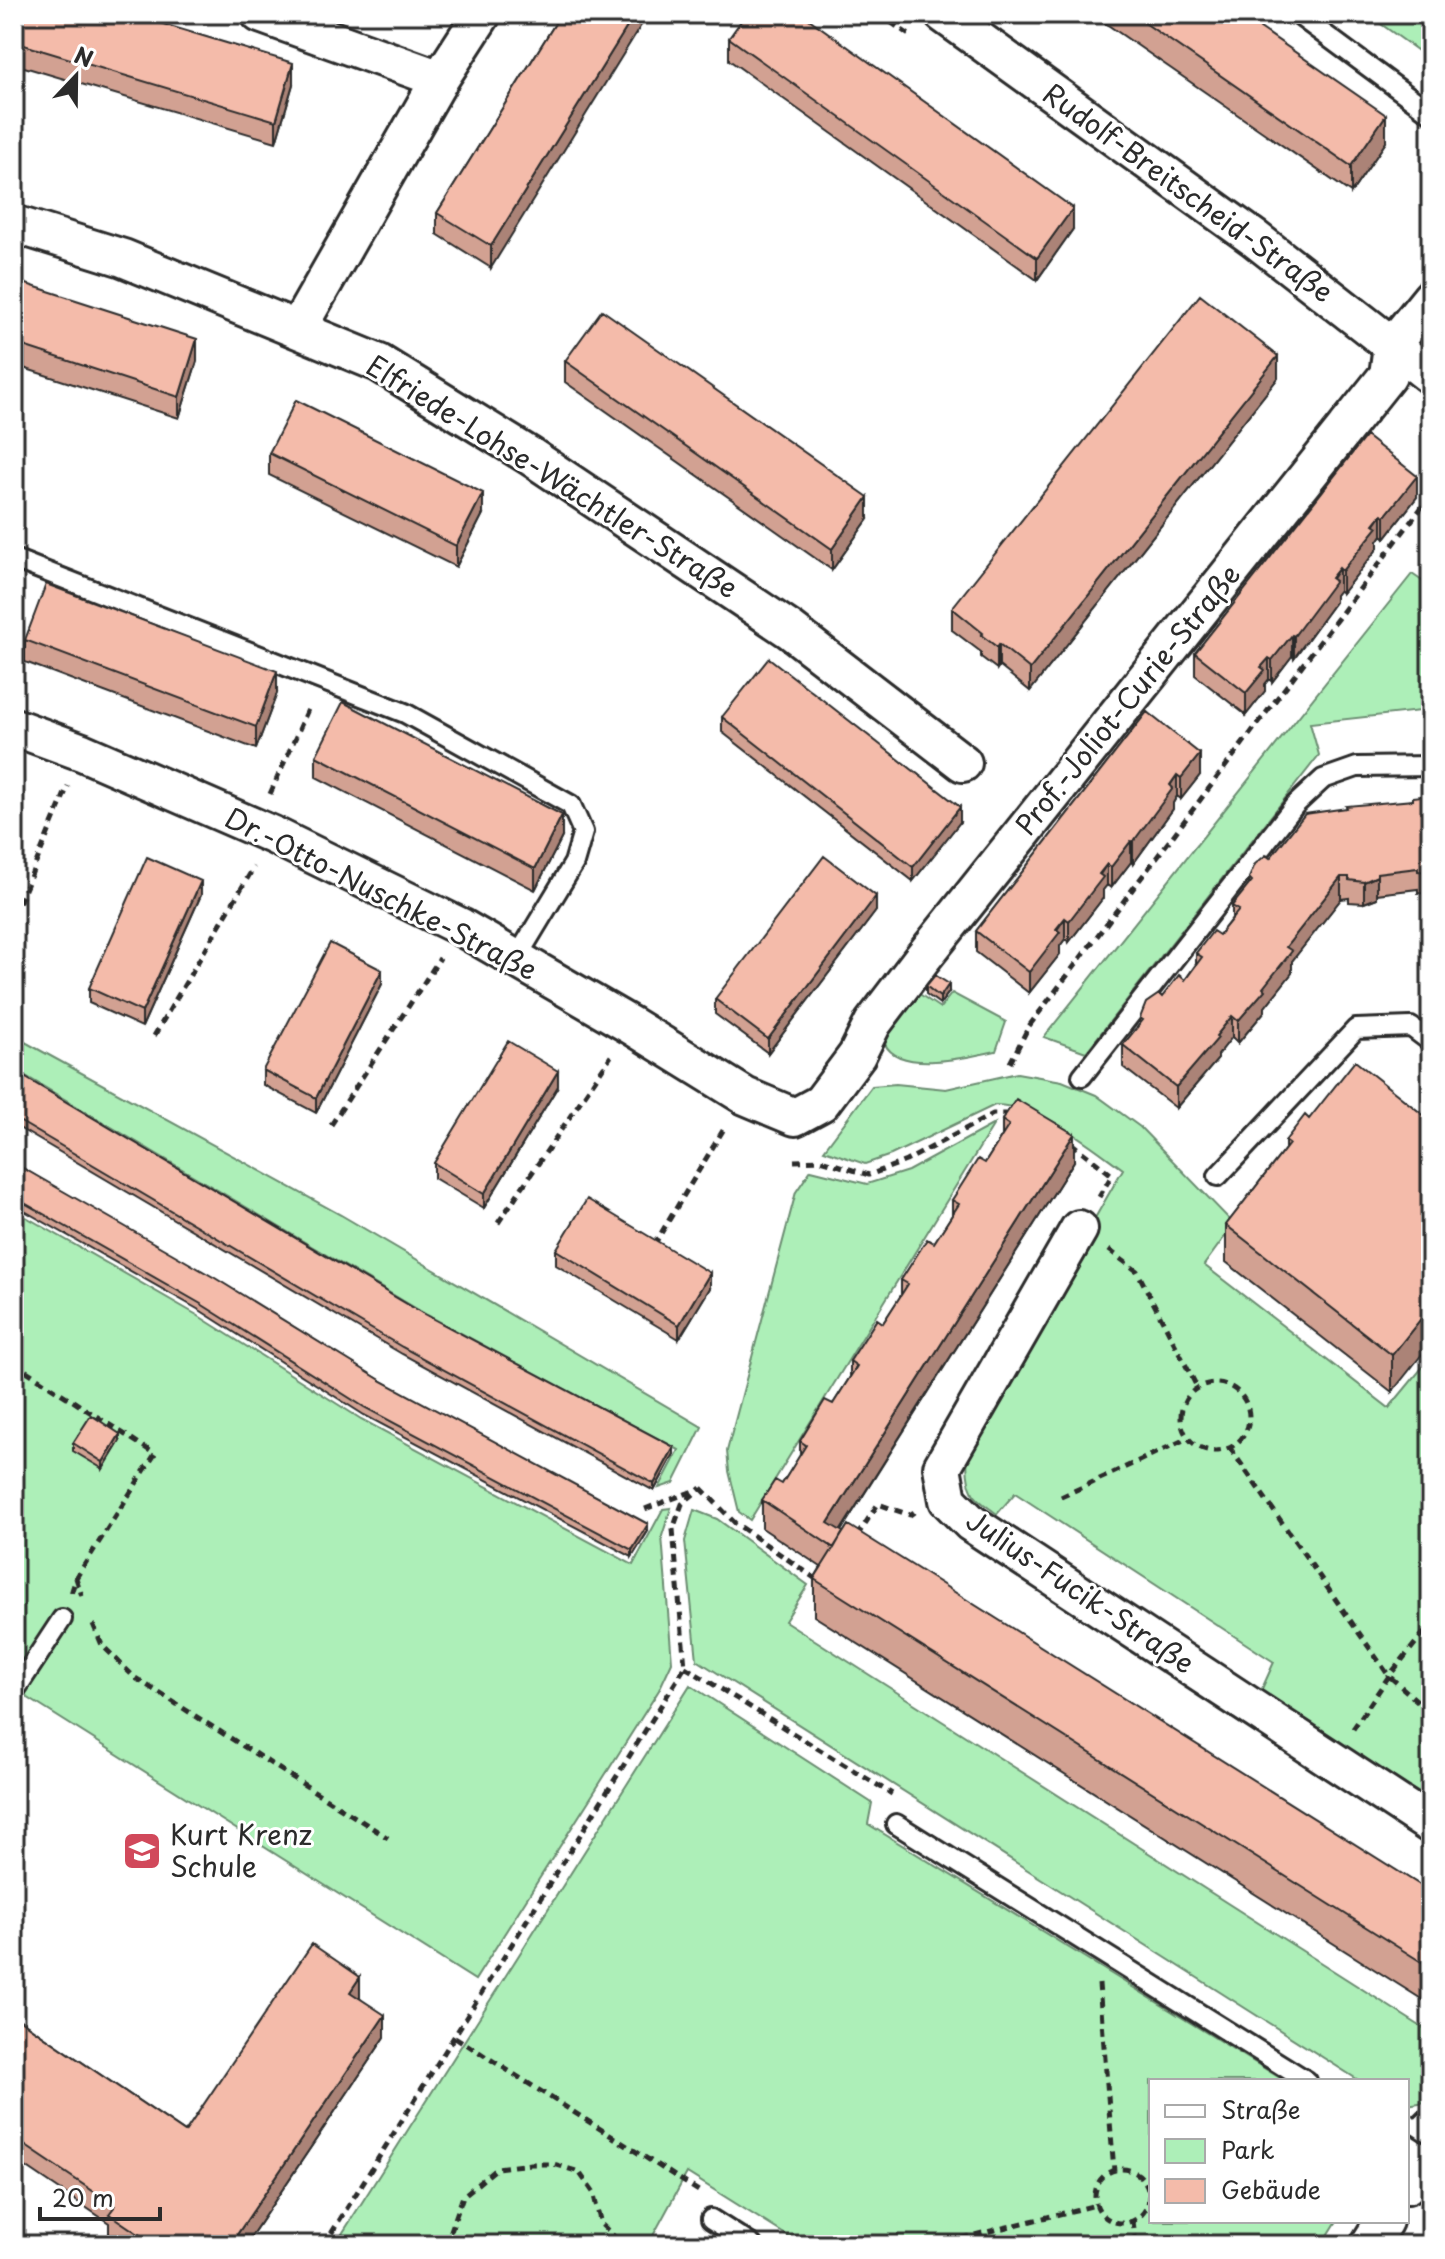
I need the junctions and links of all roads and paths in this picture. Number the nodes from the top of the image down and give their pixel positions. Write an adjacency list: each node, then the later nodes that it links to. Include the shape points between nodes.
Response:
1 (260, 14): 5 (street)
2 (482, 14): 5 (street)
3 (943, 14): 10 (street, Rudolf-Breitscheid-Straße, via 1254,238)
4 (1297, 14): 6 (lane)
5 (440, 79): 9 (street)
6 (1431, 113)
7 (14, 224): 9 (street, Elfriede-Lohse-Wächtler-Straße, via 123,258)
8 (1431, 298): 10 (street, Prof.-Joliot-Curie-Straße)
9 (298, 328): 17 (street, Elfriede-Lohse-Wächtler-Straße, via 379,363 530,456 790,630)
10 (1392, 346): 11 (street, Rudolf-Breitscheid-Straße); 29 (street, Prof.-Joliot-Curie-Straße, via 1388,375 921,960)
11 (1431, 376)
12 (1431, 495): 26 (path, via 1029,1026)
13 (14, 559): 14 (lane)
14 (321, 680): 19 (path); 22 (lane, via 405,713 571,805 583,832 574,863)
15 (14, 727): 16 (street, Dr.-Otto-Nuschke-Straße)
16 (82, 752): 19 (street, Dr.-Otto-Nuschke-Straße); 20 (path)
17 (963, 763)
18 (1431, 766): 27 (lane, via 1357,767 1323,779 1295,805)
19 (264, 832): 21 (street, Dr.-Otto-Nuschke-Straße); 24 (path)
20 (14, 916)
21 (461, 927): 22 (street, Dr.-Otto-Nuschke-Straße); 31 (path)
22 (516, 959): 23 (street, Dr.-Otto-Nuschke-Straße)
23 (632, 1026): 28 (street, Dr.-Otto-Nuschke-Straße); 35 (path)
24 (154, 1036)
25 (1431, 1042): 34 (lane, via 1411,1027 1356,1029)
26 (1010, 1063)
27 (1082, 1076)
28 (745, 1096): 29 (street, Dr.-Otto-Nuschke-Straße, via 795,1117); 37 (path)
29 (821, 1103)
30 (1022, 1119): 33 (path, via 993,1114 869,1175 821,1160)
31 (331, 1125)
32 (1069, 1141): 36 (path, via 1112,1175)
33 (794, 1161)
34 (1218, 1176)
35 (498, 1223)
36 (1079, 1229): 39 (path, via 1137,1271); 42 (street, Julius-Fucik-Straße, via 942,1467)
37 (653, 1247)
38 (14, 1363): 47 (path, via 155,1454)
39 (1197, 1387): 40 (path, via 1182,1405 1182,1428); 41 (path, via 1218,1382 1245,1400 1246,1432)
40 (1188, 1438): 41 (path, via 1207,1451); 44 (path)
41 (1230, 1448): 54 (path)
42 (944, 1486): 46 (path, via 910,1515 878,1504); 57 (street, Julius-Fucik-Straße, via 948,1500 971,1523)
43 (701, 1488): 45 (path); 48 (path, via 735,1523); 53 (path, via 682,1504 673,1529)
44 (1061, 1497)
45 (645, 1509)
46 (855, 1538)
47 (76, 1578): 49 (path); 51 (path)
48 (825, 1585)
49 (85, 1603)
50 (89, 1615): 60 (path, via 102,1645 134,1677)
51 (62, 1619): 55 (lane)
52 (1431, 1624): 54 (path)
53 (685, 1667): 58 (path, via 900,1799); 62 (path)
54 (1389, 1676): 56 (path); 57 (path)
55 (14, 1692)
56 (1431, 1713)
57 (1333, 1760): 59 (street, Julius-Fucik-Straße)
58 (896, 1824): 61 (lane)
59 (1431, 1825)
60 (388, 1838)
61 (1096, 1949): 63 (lane); 66 (path)
62 (455, 2037): 70 (path, via 700,2191); 73 (path)
63 (1304, 2079)
64 (1409, 2145): 65 (lane)
65 (1431, 2159): 67 (street)
66 (1114, 2171): 68 (path, via 1130,2170); 69 (path, via 1101,2178)
67 (1409, 2183)
68 (1149, 2188): 71 (path, via 1147,2207)
69 (1096, 2205): 71 (path, via 1104,2217 1118,2223); 77 (path)
70 (711, 2219): 76 (lane)
71 (1133, 2221): 78 (path)
72 (1383, 2223): 79 (street)
73 (324, 2245)
74 (446, 2245): 75 (path, via 463,2196 497,2168 531,2164 579,2172 593,2192 601,2224)
75 (623, 2245)
76 (752, 2245)
77 (934, 2245)
78 (1136, 2245)
79 (1369, 2245)

